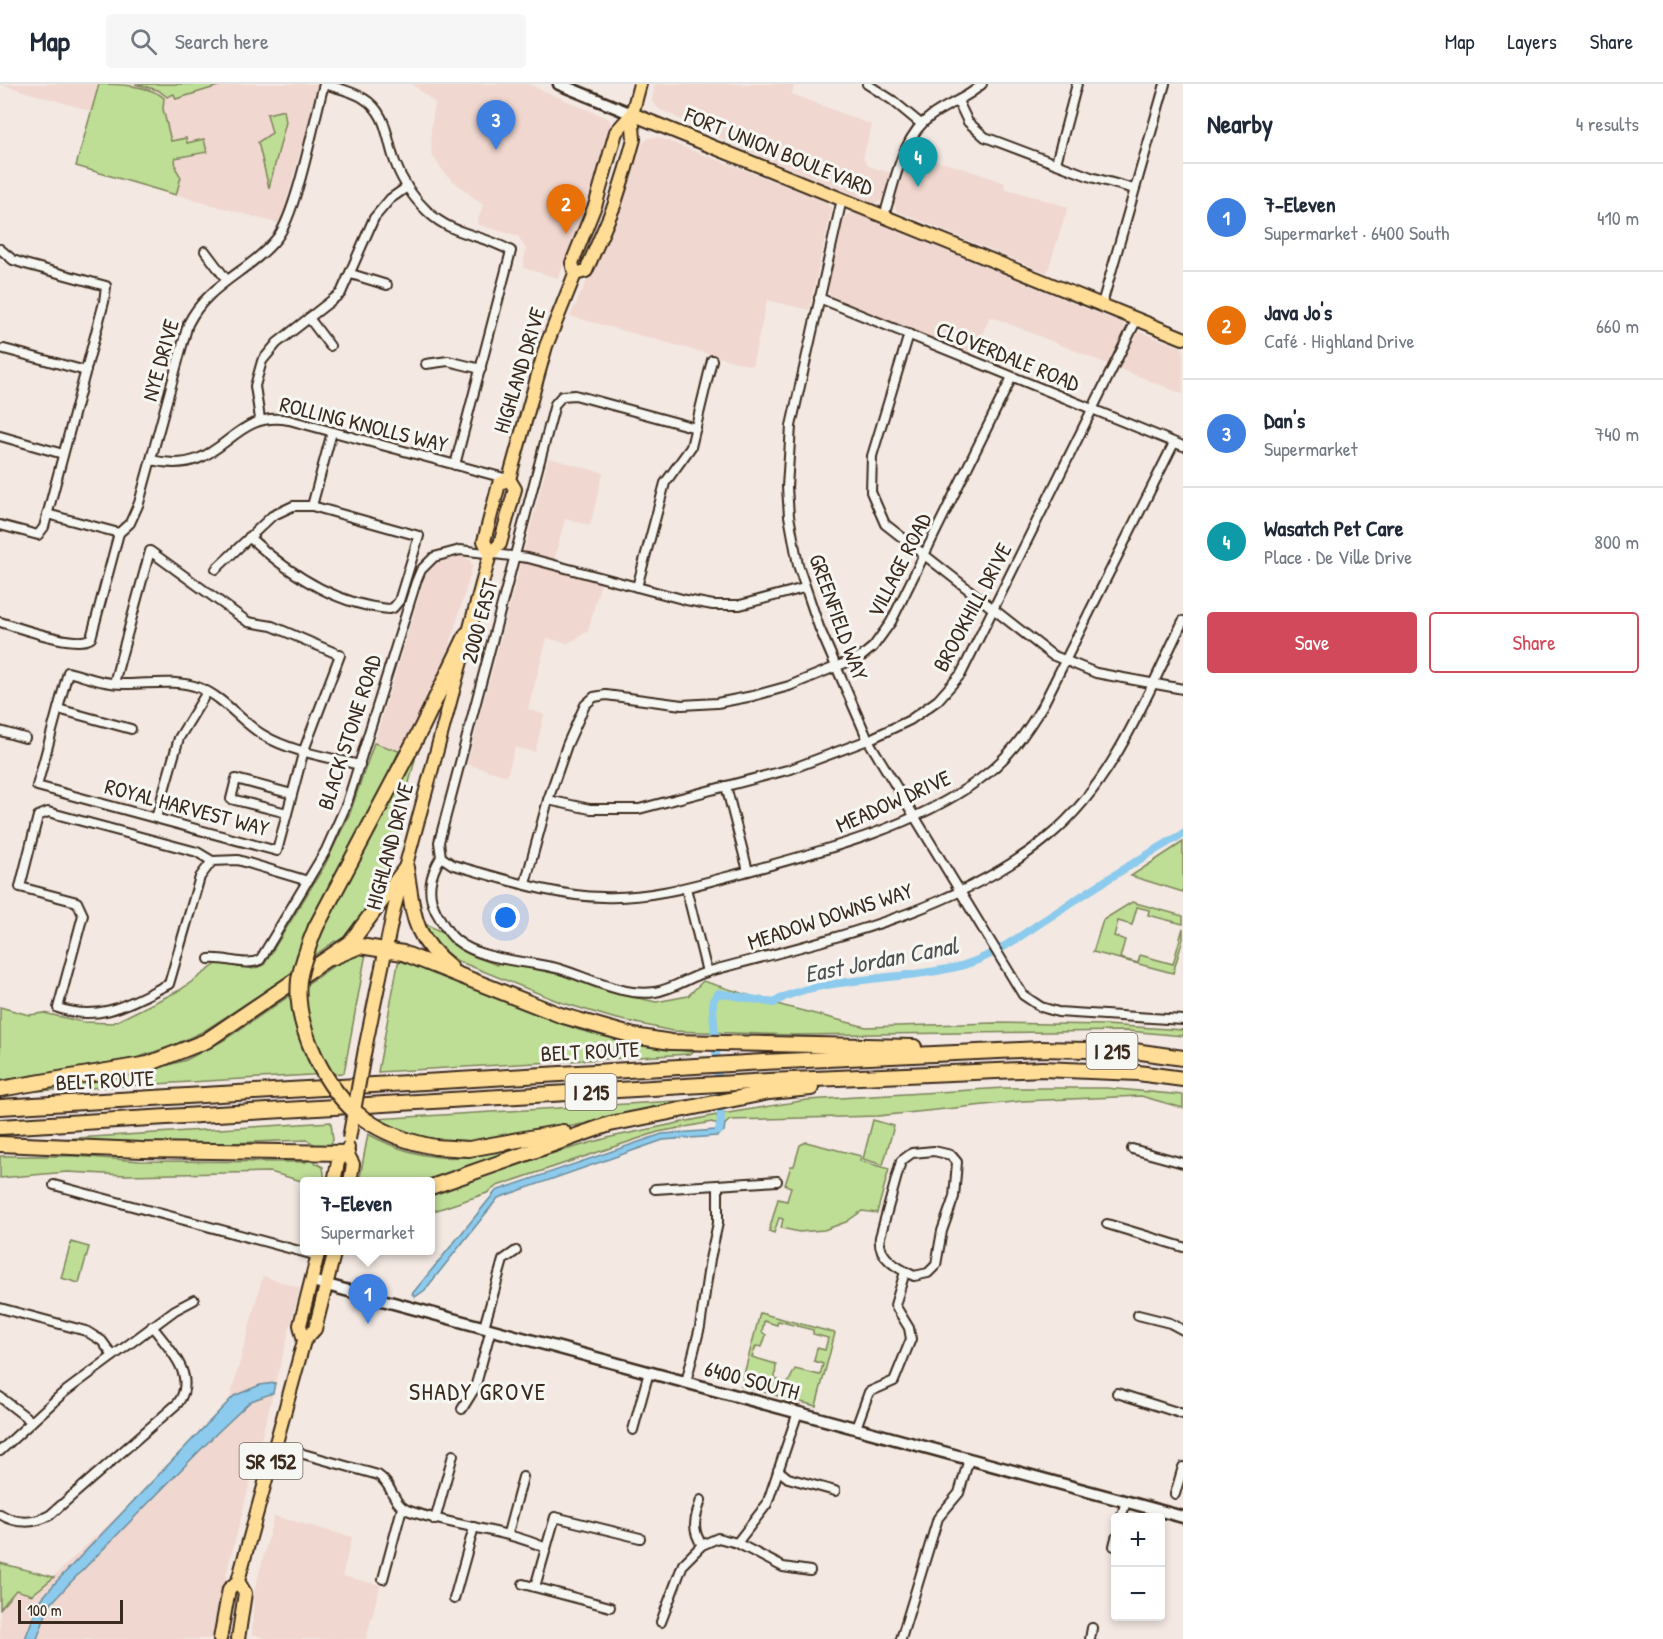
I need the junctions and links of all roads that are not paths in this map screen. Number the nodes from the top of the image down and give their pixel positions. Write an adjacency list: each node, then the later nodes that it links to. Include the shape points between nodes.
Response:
1 (324, 84): 12 (street, via 364,98 375,108 384,120); 20 (street, NYE DRIVE, via 284,226 267,248)
2 (559, 84): 9 (street, FORT UNION BOULEVARD)
3 (640, 84): 9 (main road, HIGHLAND DRIVE)
4 (867, 84): 10 (street)
5 (982, 84): 8 (street)
6 (1077, 84): 11 (street)
7 (1165, 84): 13 (street)
8 (958, 101): 10 (street); 11 (street, via 968,122 979,133)
9 (632, 114): 14 (main road, FORT UNION BOULEVARD); 19 (main road, HIGHLAND DRIVE, via 616,132 596,203 572,263); 19 (main road, HIGHLAND DRIVE, via 634,139 614,207 586,271)
10 (921, 124): 15 (street, via 909,142)
11 (1056, 163): 13 (street)
12 (406, 187): 18 (street, via 374,218); 32 (street, via 440,222 511,250)
13 (1134, 189): 23 (street)
14 (842, 198): 15 (main road, FORT UNION BOULEVARD); 22 (street, GREENFIELD WAY)
15 (884, 216): 23 (main road, FORT UNION BOULEVARD)
16 (0, 249): 33 (street, via 13,260 106,286)
17 (205, 250): 20 (street)
18 (351, 274): 21 (street); 24 (street, via 341,292)
19 (575, 274): 45 (main road, HIGHLAND DRIVE, via 546,346)
20 (226, 279): 43 (street, NYE DRIVE, via 204,298 188,324)
21 (387, 285)
22 (819, 298): 26 (street, CLOVERDALE ROAD); 56 (street, GREENFIELD WAY, via 790,426 787,458 789,516)
23 (1102, 304): 25 (main road, FORT UNION BOULEVARD)
24 (309, 318): 28 (street); 36 (street, via 277,343 262,361 255,386)
25 (1137, 319): 27 (main road, FORT UNION BOULEVARD); 35 (street, BROOKHILL DRIVE)
26 (909, 334): 34 (street, CLOVERDALE ROAD); 53 (street, via 869,474 876,509 885,524)
27 (1183, 338)
28 (330, 346)
29 (4, 349): 33 (street)
30 (712, 360): 37 (street)
31 (426, 364): 32 (street, via 448,361)
32 (481, 369): 44 (street)
33 (86, 371): 42 (street)
34 (1012, 377): 35 (street, CLOVERDALE ROAD); 53 (street, VILLAGE ROAD)
35 (1092, 410): 40 (street, CLOVERDALE ROAD); 57 (street, BROOKHILL DRIVE)
36 (260, 419): 38 (street, ROLLING KNOLLS WAY, via 279,418); 43 (street, ROLLING KNOLLS WAY, via 199,459 181,463)
37 (696, 428): 52 (street, 2000 EAST, via 574,395 562,396 555,404); 55 (street, via 691,447 665,483)
38 (332, 432): 44 (street, ROLLING KNOLLS WAY); 46 (street)
39 (0, 436): 42 (street)
40 (1174, 443): 41 (street, CLOVERDALE ROAD); 61 (street, MEADOW DRIVE)
41 (1183, 446)
42 (63, 454): 47 (street)
43 (151, 460): 49 (street, NYE DRIVE, via 136,514)
44 (455, 465): 45 (street, ROLLING KNOLLS WAY)
45 (509, 479): 51 (main road, HIGHLAND DRIVE, via 500,484 484,542)
46 (312, 506): 50 (street, via 278,512); 50 (street, via 419,536 399,601 393,608 315,587)
47 (47, 514): 48 (street, via 38,535); 49 (street)
48 (0, 525)
49 (119, 534): 59 (street, NYE DRIVE, via 93,633 87,641 74,642)
50 (249, 537): 54 (street)
51 (490, 554): 52 (street, BLACK STONE ROAD); 60 (main road, HIGHLAND DRIVE); 73 (street, BLACK STONE ROAD, via 451,550 435,557 421,570)
52 (515, 557): 55 (street, BLACK STONE ROAD); 80 (street, 2000 EAST, via 439,842)
53 (923, 557): 57 (street); 62 (street, VILLAGE ROAD, via 883,635 862,656)
54 (216, 569)
55 (637, 587): 56 (street, BLACK STONE ROAD, via 686,600 740,605)
56 (804, 588): 62 (street, GREENFIELD WAY)
57 (993, 611): 61 (street); 71 (street, BROOKHILL DRIVE, via 961,674 938,700 910,720)
58 (1183, 621): 64 (street, MEADOW DOWNS WAY)
59 (0, 622)
60 (467, 633): 82 (main road, HIGHLAND DRIVE); 100 (highway, bridge, via 422,728 316,927 299,981 306,1036 340,1096 361,1117 407,1142 469,1149)
61 (1065, 663): 64 (street); 78 (street, MEADOW DRIVE, via 1027,732 1006,757 955,795)
62 (836, 667): 71 (street, GREENFIELD WAY); 76 (street, VILLAGE ROAD, via 780,688 717,703 682,705 606,695 594,697 582,710)
63 (114, 683): 66 (street, via 161,681); 67 (street, ROYAL HARVEST WAY, via 68,672); 72 (street, ROYAL HARVEST WAY, via 150,551 248,622 272,626 340,655)
64 (1152, 683): 65 (street); 87 (street, MEADOW DOWNS WAY, via 1118,753 1081,803 1048,836 1006,867)
65 (1183, 689)
66 (207, 692): 72 (street, via 266,736); 79 (street, via 177,743)
67 (58, 709): 68 (street); 79 (street, ROYAL HARVEST WAY, via 37,786)
68 (131, 729)
69 (0, 731): 70 (street)
70 (25, 738)
71 (868, 740): 74 (street, BROOKHILL DRIVE, via 791,769); 78 (street, GREENFIELD WAY)
72 (304, 750): 73 (street); 75 (street, ROYAL HARVEST WAY)
73 (360, 765): 84 (street, BLACK STONE ROAD, via 340,820)
74 (726, 786): 76 (street, BROOKHILL DRIVE, via 615,811); 83 (street)
75 (292, 794): 77 (street, ROYAL HARVEST WAY); 77 (street, via 236,779 231,799)
76 (548, 800): 85 (street, VILLAGE ROAD)
77 (287, 813): 79 (street, ROYAL HARVEST WAY, via 278,850)
78 (913, 816): 83 (street, MEADOW DRIVE, via 825,850); 87 (street, GREENFIELD WAY)
79 (156, 818)
80 (441, 856): 85 (street, MEADOW DRIVE, via 453,865); 91 (street, MEADOW DOWNS WAY, via 429,886 430,898 448,932 471,949 638,992 661,991)
81 (212, 861): 81 (street, via 202,873 169,984 111,1011 81,1015 58,1008 83,915 77,902 20,887 38,816 48,812 197,852); 84 (street, via 238,860)
82 (406, 868): 88 (main road, HIGHLAND DRIVE); 89 (highway, via 350,943); 92 (highway, via 420,936 430,950)
83 (748, 871): 86 (street, MEADOW DRIVE)
84 (308, 881): 90 (street, BLACK STONE ROAD, via 263,956 255,962)
85 (525, 884): 86 (street, MEADOW DRIVE, via 577,896 603,897 631,897)
86 (686, 888): 91 (street)
87 (959, 891): 91 (street, MEADOW DOWNS WAY, via 864,929); 93 (street, GREENFIELD WAY, via 1016,985 1032,1002 1058,1012)
88 (384, 950): 89 (highway, via 360,946); 92 (highway, via 403,953); 103 (main road, HIGHLAND DRIVE, bridge)
89 (331, 958): 98 (highway, via 206,1041 148,1064)
90 (209, 959)
91 (707, 972)
92 (461, 976): 94 (highway, via 560,1015 671,1042)
93 (1183, 1020)
94 (1040, 1049): 95 (highway, BELT ROUTE / I 215, via 1134,1051); 99 (highway, BELT ROUTE / I 215)
95 (1183, 1058)
96 (965, 1072): 97 (highway, BELT ROUTE / I 215, via 1042,1069); 100 (highway, via 769,1092); 101 (highway, BELT ROUTE / I 215)
97 (1183, 1078)
98 (0, 1089)
99 (0, 1107)
100 (610, 1124): 111 (highway)
101 (0, 1127)
102 (0, 1144): 103 (highway, via 142,1150)
103 (348, 1146): 106 (main road, HIGHLAND DRIVE, via 338,1162); 107 (main road, HIGHLAND DRIVE, via 353,1164)
104 (1132, 1149): 105 (street)
105 (1183, 1163)
106 (335, 1177)
107 (351, 1177)
108 (777, 1181): 110 (street)
109 (54, 1185): 115 (street)
110 (718, 1185): 112 (street); 131 (street, via 718,1223)
111 (435, 1186)
112 (655, 1189)
113 (1107, 1224): 114 (street)
114 (1183, 1247)
115 (300, 1248)
116 (516, 1251): 126 (street, via 503,1260)
117 (318, 1255): 120 (main road, SR 152)
118 (334, 1255): 121 (main road, SR 152)
119 (905, 1272): 119 (street, via 914,1276 925,1274 936,1265 959,1169 948,1153 909,1154 900,1163 879,1243 883,1254); 138 (street, via 895,1305 909,1330 910,1347 894,1380 875,1387 868,1395)
120 (312, 1281): 121 (street, 6400 SOUTH); 128 (main road, SR 152, via 300,1325)
121 (327, 1285): 126 (street, 6400 SOUTH); 128 (main road, SR 152, via 315,1329)
122 (194, 1300): 125 (street)
123 (0, 1308): 129 (street, via 86,1331 102,1341)
124 (1138, 1315): 127 (street)
125 (152, 1326): 129 (street); 153 (street, via 184,1374 185,1390 178,1403 50,1515 22,1522)
126 (488, 1328): 130 (street, 6400 SOUTH); 134 (street, via 477,1385)
127 (1183, 1330)
128 (304, 1341): 140 (main road, SR 152)
129 (113, 1356): 137 (street)
130 (648, 1372): 131 (street, 6400 SOUTH); 139 (street)
131 (686, 1382): 135 (street, 6400 SOUTH)
132 (1117, 1393): 136 (street)
133 (0, 1396): 137 (street)
134 (462, 1409)
135 (798, 1412): 138 (street, 6400 SOUTH); 145 (street)
136 (1183, 1414)
137 (31, 1420): 141 (street)
138 (856, 1428): 143 (street, 6400 SOUTH)
139 (633, 1431)
140 (275, 1446): 151 (street, via 378,1475); 164 (main road, SR 152)
141 (0, 1451)
142 (453, 1455): 155 (street)
143 (969, 1459): 150 (street, 6400 SOUTH); 173 (street, via 959,1493 938,1518)
144 (1183, 1467): 148 (street)
145 (778, 1470): 147 (street, via 788,1478); 159 (street, via 767,1504)
146 (523, 1478): 157 (street)
147 (835, 1491)
148 (1175, 1494)
149 (701, 1500): 160 (street, via 694,1533)
150 (1126, 1501): 152 (street); 154 (street, 6400 SOUTH)
151 (402, 1508): 155 (street); 163 (street)
152 (1122, 1513)
153 (0, 1514)
154 (1183, 1516)
155 (435, 1520): 156 (street)
156 (474, 1527): 157 (street); 167 (street)
157 (508, 1533): 161 (street)
158 (639, 1538): 161 (street, via 555,1517)
159 (737, 1543): 160 (street, via 722,1538); 162 (street, via 783,1567)
160 (702, 1545): 169 (street, via 676,1576)
161 (546, 1548): 166 (street)
162 (810, 1571)
163 (382, 1579)
164 (238, 1581): 171 (main road, SR 152, via 229,1589); 172 (main road, SR 152, via 245,1593)
165 (523, 1584): 166 (street)
166 (535, 1587): 168 (street)
167 (454, 1599)
168 (610, 1607)
169 (661, 1622)
170 (1092, 1628): 174 (street)
171 (220, 1639)
172 (238, 1639)
173 (901, 1639)
174 (1090, 1639)

